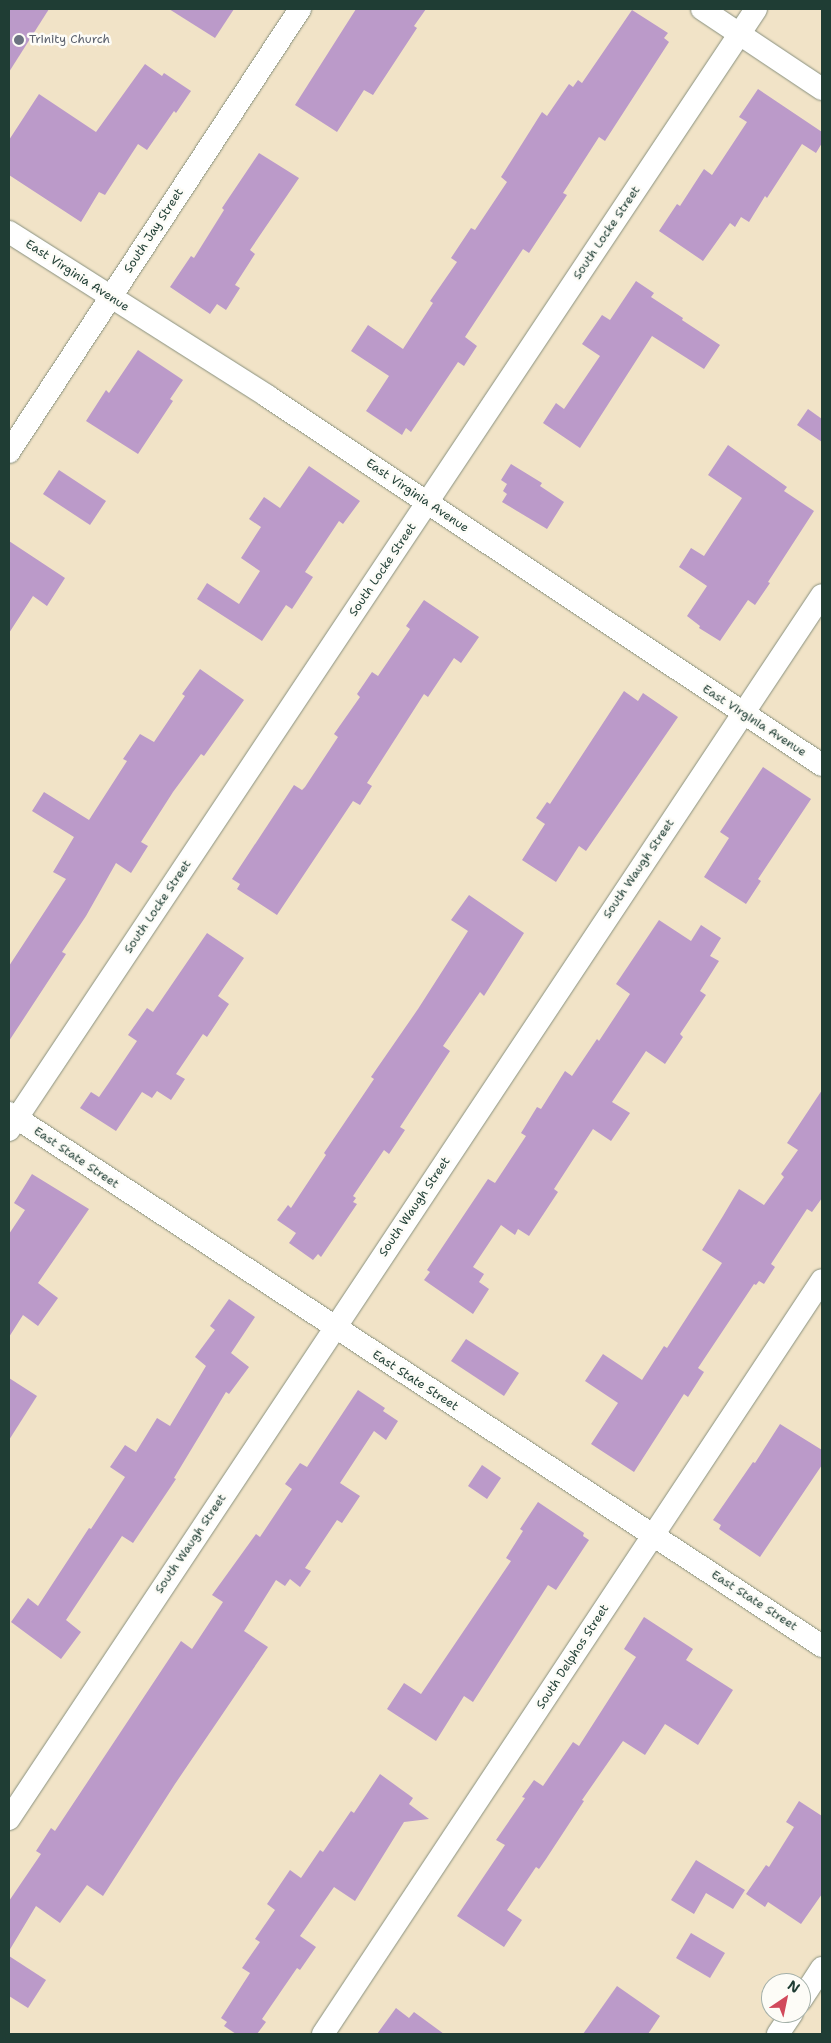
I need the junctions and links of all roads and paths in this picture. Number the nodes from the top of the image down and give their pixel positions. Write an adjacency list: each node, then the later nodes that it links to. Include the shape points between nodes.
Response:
1 (300, 9): 7 (street, South Jay Street)
2 (702, 9): 4 (street)
3 (756, 9): 4 (street, South Locke Street)
4 (739, 34): 5 (street); 9 (street, South Locke Street)
5 (822, 89)
6 (9, 232): 7 (street, East Virginia Avenue)
7 (110, 298): 8 (street, South Jay Street); 9 (street, East Virginia Avenue, via 267,396)
8 (9, 452)
9 (428, 503): 11 (street, East Virginia Avenue); 13 (street, South Locke Street)
10 (822, 595): 11 (street, South Waugh Street)
11 (743, 714): 12 (street, East Virginia Avenue); 15 (street, South Waugh Street)
12 (822, 765)
13 (11, 1120): 15 (street, East State Street)
14 (822, 1280): 16 (street, South Delphos Street)
15 (334, 1328): 16 (street, East State Street); 18 (street, South Waugh Street)
16 (653, 1535): 17 (street, East State Street); 22 (street, South Delphos Street)
17 (822, 1646)
18 (9, 1819)
19 (822, 1968): 20 (street)
20 (811, 1985)
21 (785, 2023): 23 (street)
22 (323, 2034)
23 (778, 2034)

